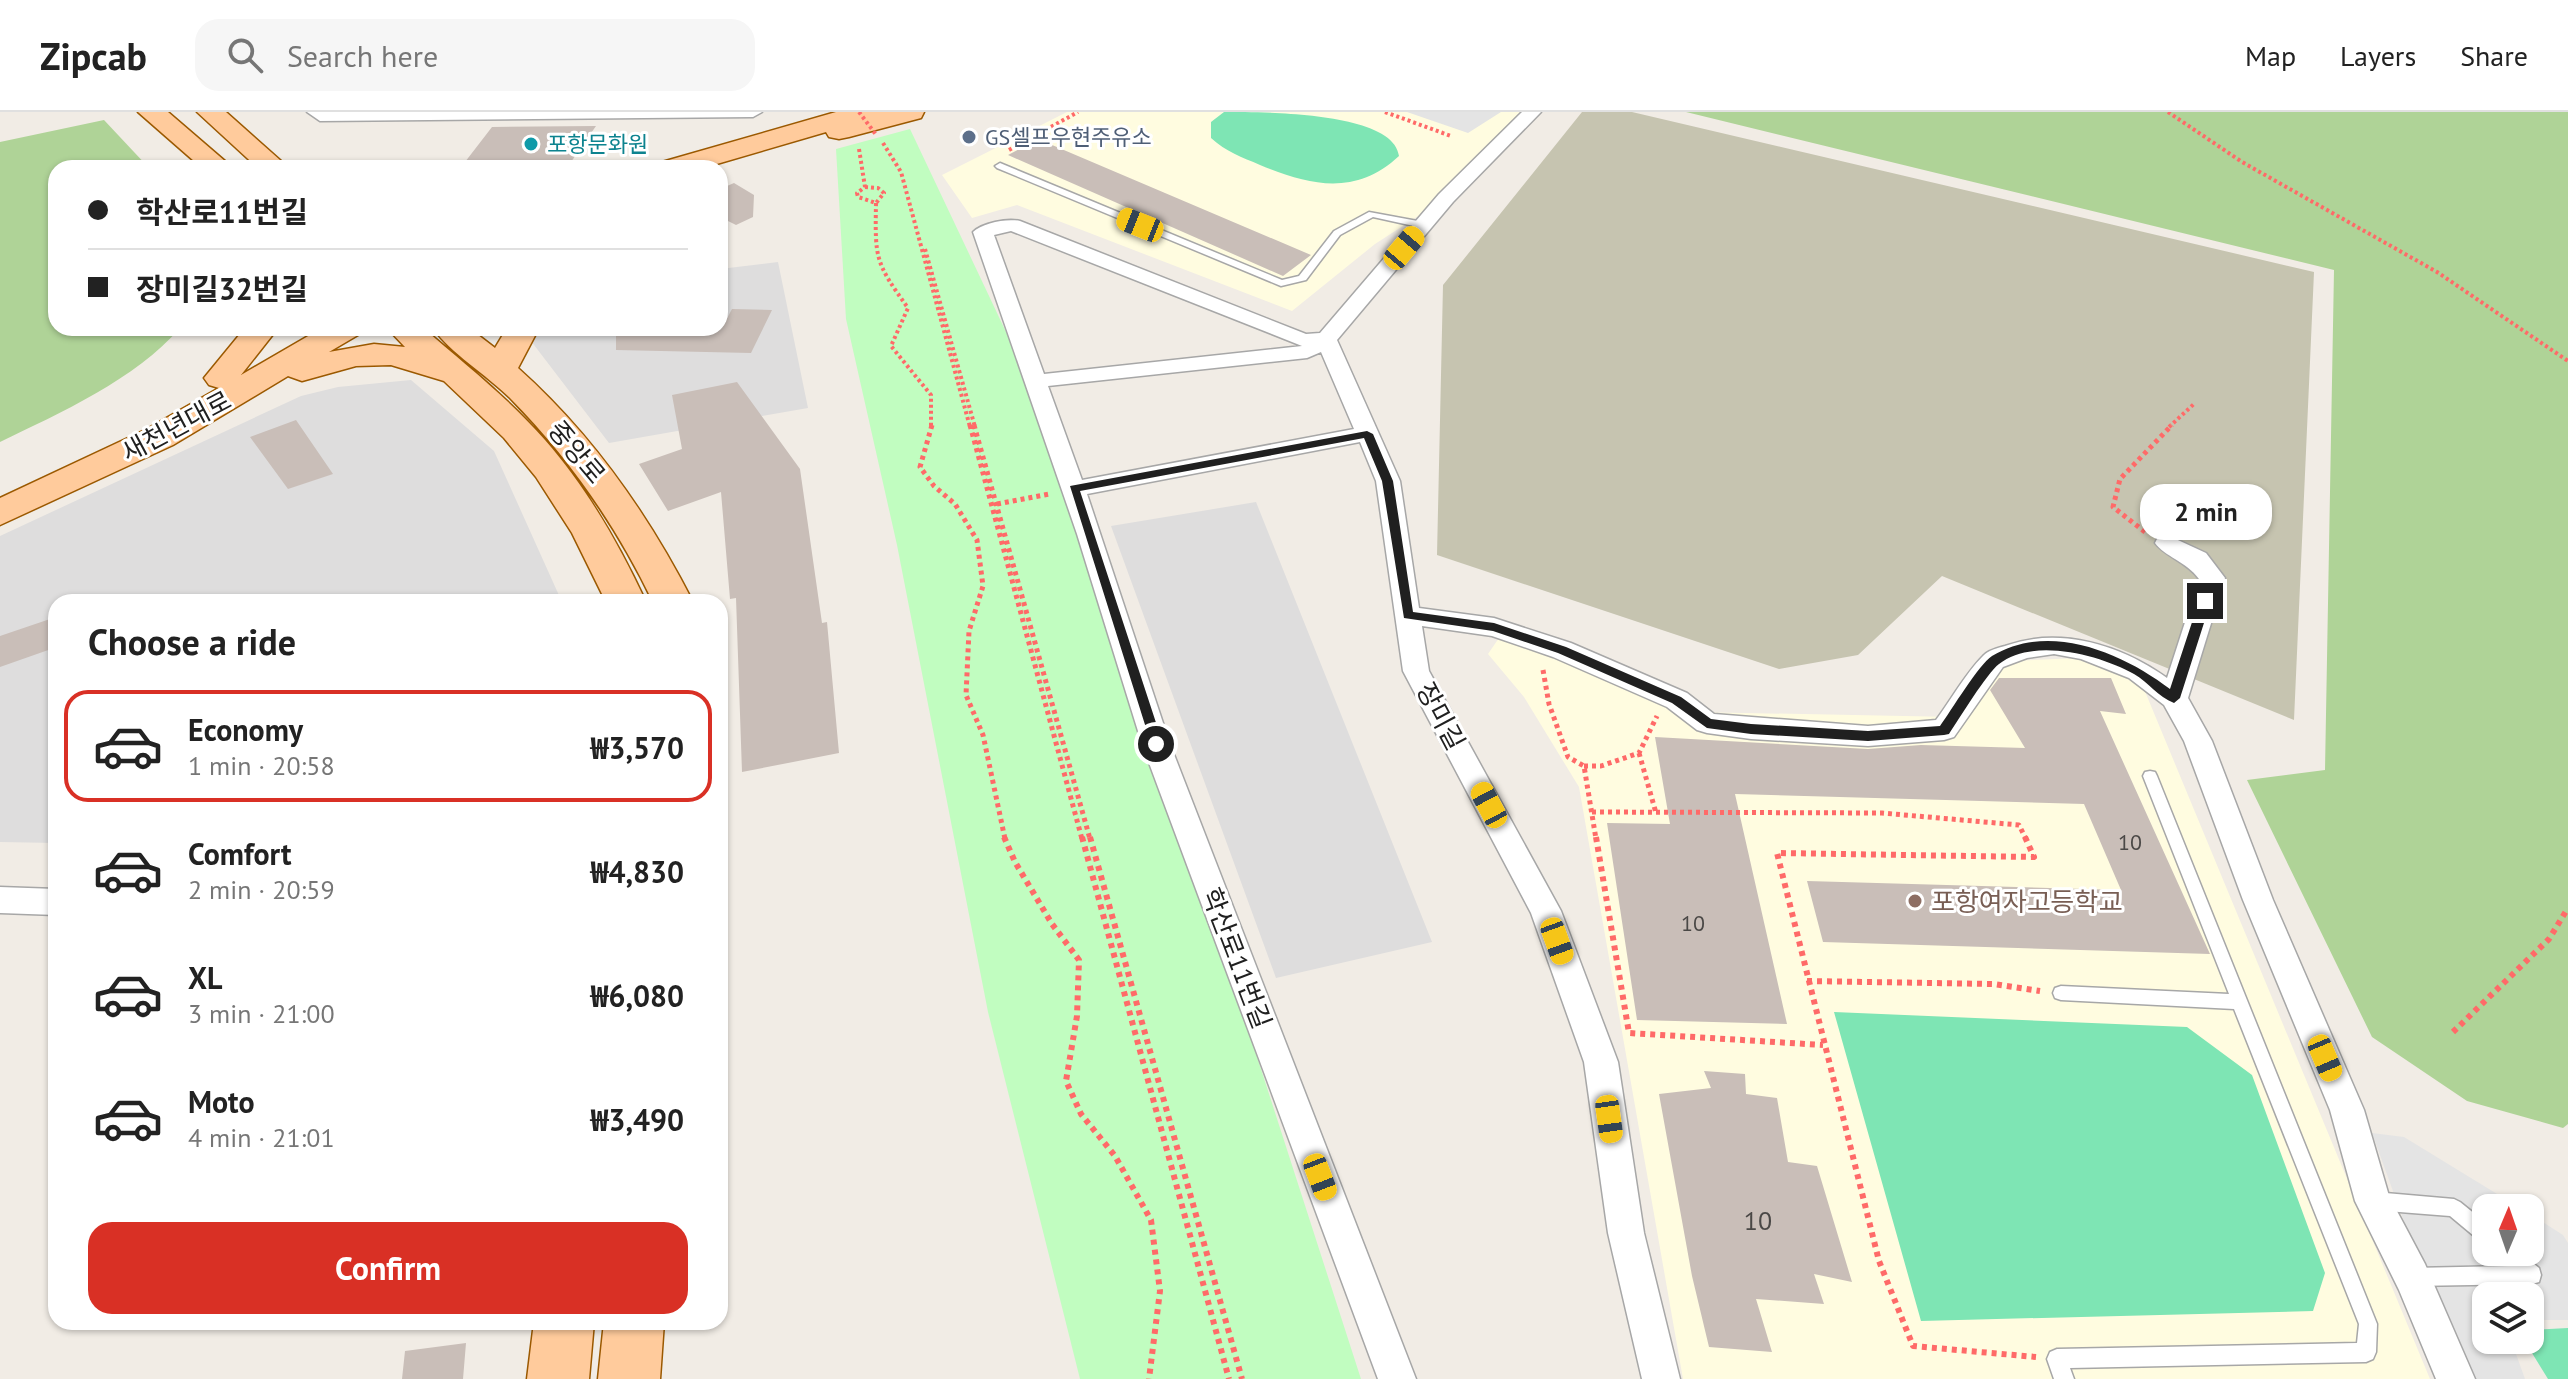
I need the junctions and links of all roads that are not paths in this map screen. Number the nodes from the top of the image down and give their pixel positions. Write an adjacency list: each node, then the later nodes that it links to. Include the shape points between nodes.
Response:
1 (151, 112): 9 (main road)
2 (210, 112): 10 (main road)
3 (316, 112): 6 (street)
4 (911, 112): 12 (main road)
5 (1532, 112): 14 (street)
6 (752, 113): 8 (street)
7 (867, 120): 8 (main road)
8 (777, 139): 11 (main road)
9 (209, 160)
10 (266, 160)
11 (701, 160)
12 (728, 165)
13 (1000, 166): 14 (lane, via 1281,283 1302,278 1337,233 1372,214)
14 (1423, 225): 21 (street)
15 (257, 336): 25 (main road)
16 (289, 336): 25 (main road, 새천년대로)
17 (330, 336): 25 (main road, 새천년대로)
18 (412, 336): 24 (main road, 중앙로)
19 (459, 336): 22 (main road, 중앙로)
20 (519, 336): 22 (main road)
21 (1326, 339): 23 (street, via 1307,352); 23 (street, 학산로11번길, via 1304,340 1013,225 983,232); 26 (street, 장미길)
22 (501, 368): 32 (main road, 중앙로, via 568,435 615,497)
23 (1036, 381): 27 (street, 학산로11번길)
24 (465, 383): 25 (main road, via 422,359 373,354); 31 (main road, 중앙로, via 548,467 588,527)
25 (225, 388): 28 (main road, 새천년대로); 29 (main road, 새천년대로, via 160,437)
26 (1367, 434): 27 (street); 33 (street, 장미길, via 1388,481)
27 (1073, 489): 48 (street, 학산로11번길, via 1156,744)
28 (0, 491)
29 (0, 513)
30 (2167, 543): 34 (street, via 2197,559 2212,578)
31 (622, 594)
32 (669, 594)
33 (1408, 615): 34 (street, via 1494,627 1677,700 1707,723 1751,729 1868,736 1944,730 1994,660 2054,645 2085,650 2138,671); 49 (street, 장미길, via 1416,671 1546,911 1601,1062 1626,1233)
34 (2174, 698): 40 (street, via 2198,741 2347,1110)
35 (2150, 776): 39 (lane)
36 (0, 900): 37 (street)
37 (48, 902)
38 (2061, 993): 39 (lane)
39 (2239, 1002): 50 (lane, via 2368,1324 2366,1352 2057,1359)
40 (2373, 1201): 41 (lane, via 2454,1208); 43 (street)
41 (2472, 1223)
42 (2521, 1266): 43 (lane, via 2532,1275)
43 (2412, 1277): 51 (street)
44 (563, 1330): 46 (main road)
45 (633, 1330): 47 (main road)
46 (558, 1379)
47 (629, 1379)
48 (1397, 1379)
49 (1661, 1379)
50 (2064, 1379)
51 (2456, 1379)

